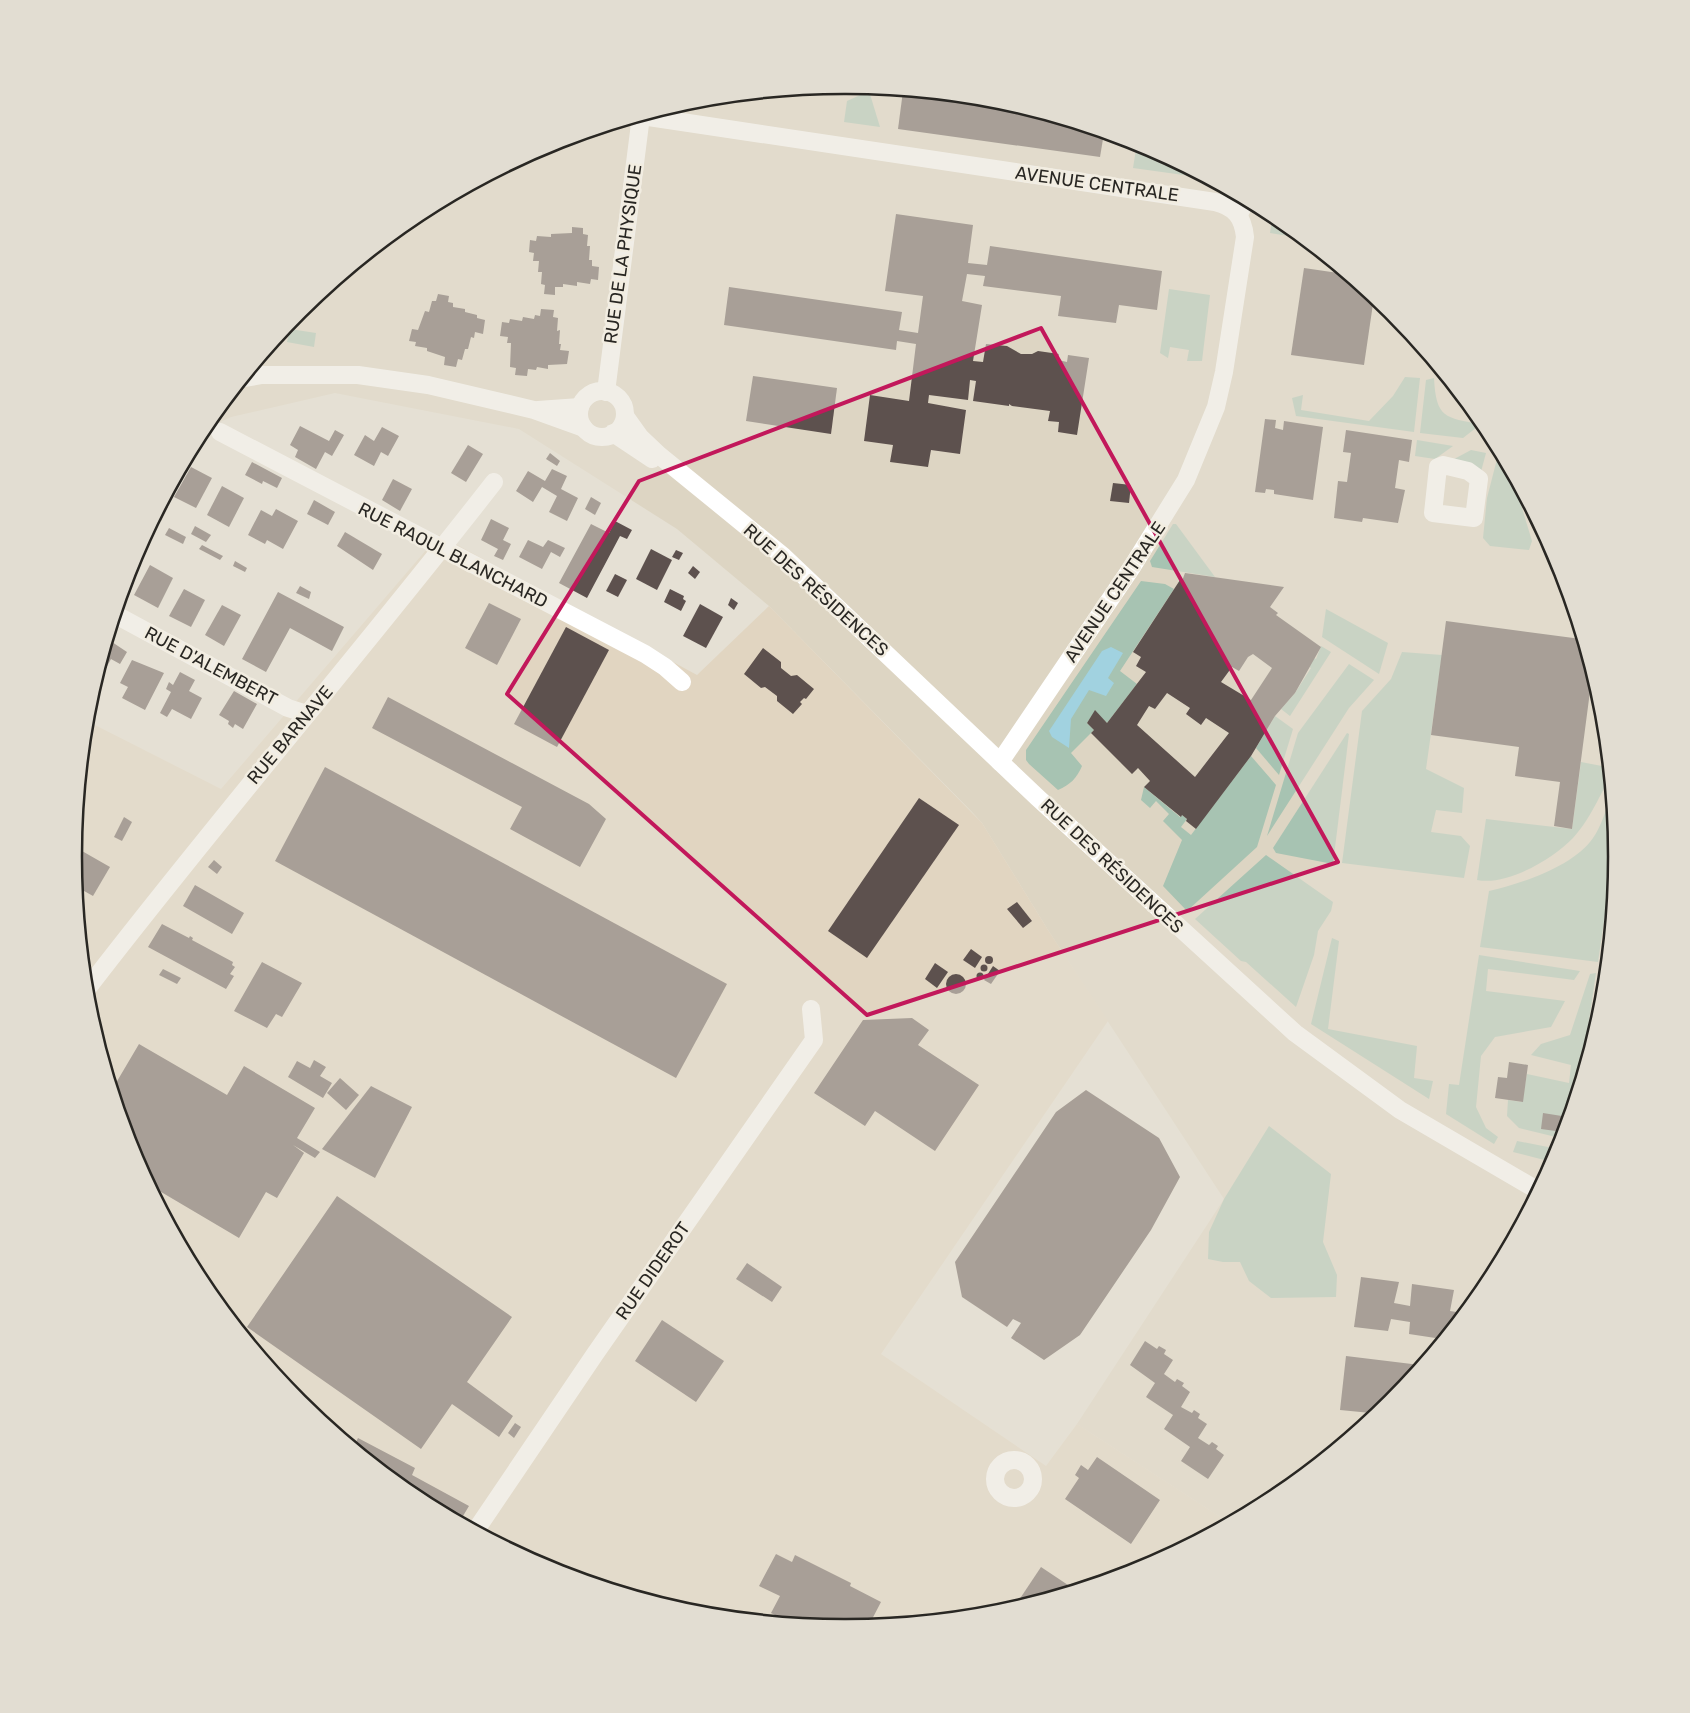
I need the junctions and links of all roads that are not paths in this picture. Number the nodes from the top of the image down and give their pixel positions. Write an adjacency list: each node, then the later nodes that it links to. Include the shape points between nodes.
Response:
1 (656, 118): 3 (street, AVENUE CENTRALE)
2 (640, 122): 5 (street, RUE DE LA PHYSIQUE)
3 (1242, 207): 18 (street, AVENUE CENTRALE, via 1245,237 1228,357 1216,407 1186,480 1132,567)
4 (253, 377): 7 (street, via 358,375 428,385)
5 (606, 392): 6 (street, via 588,396); 8 (street, via 621,402)
6 (580, 407): 7 (street); 9 (street, via 580,421)
7 (534, 410): 9 (street)
8 (624, 416): 11 (street, via 620,428); 13 (street, RUE DES RÉSIDENCES, via 659,455)
9 (584, 428): 11 (street, via 595,435)
10 (220, 432): 14 (street, RUE RAOUL BLANCHARD)
11 (613, 433): 13 (street, RUE DES RÉSIDENCES)
12 (494, 482): 14 (street, RUE BARNAVE)
13 (718, 502): 18 (street, RUE DES RÉSIDENCES, via 783,556)
14 (442, 550): 16 (street, RUE RAOUL BLANCHARD, via 645,654); 17 (street, RUE BARNAVE)
15 (121, 618): 17 (street, RUE D'ALEMBERT, via 288,708)
16 (682, 682)
17 (307, 714): 19 (street, RUE BARNAVE)
18 (1000, 762): 21 (street, RUE DES RÉSIDENCES, via 1296,1033 1400,1110)
19 (93, 981)
20 (811, 1009): 22 (street, RUE DIDEROT, via 814,1040)
21 (1532, 1187)
22 (479, 1525)

